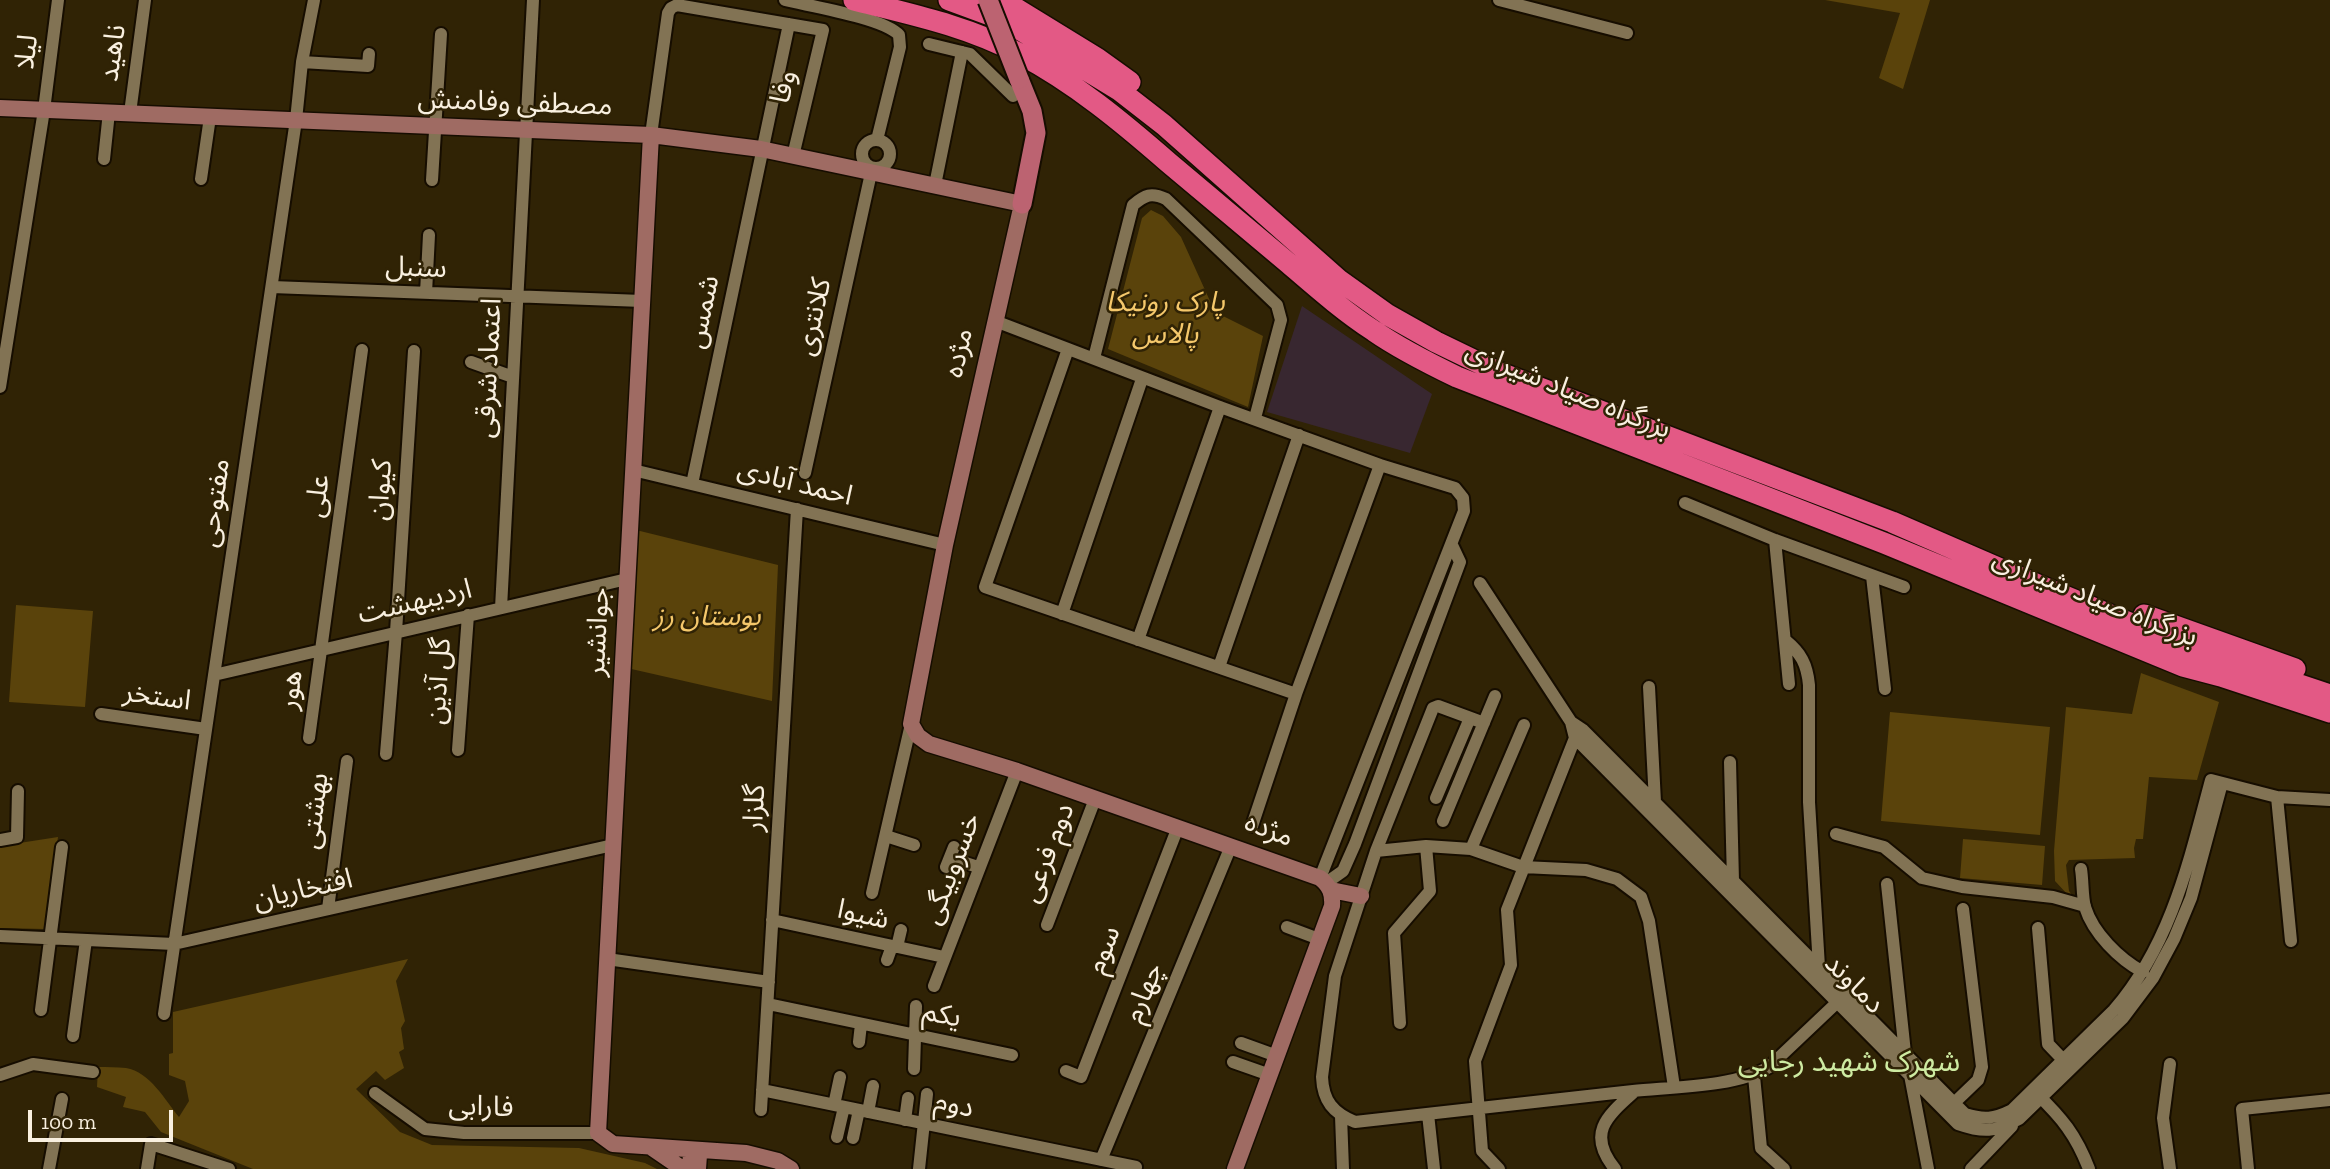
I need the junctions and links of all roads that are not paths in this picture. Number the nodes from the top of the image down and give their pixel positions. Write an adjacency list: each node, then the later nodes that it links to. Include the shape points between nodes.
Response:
1 (58, 0): 20 (street, لیلا)
2 (145, 0): 22 (street, ناهید)
3 (314, 0): 17 (street, مفتوحی)
4 (533, 0): 26 (street, اعتماد شرقی)
5 (785, 0): 28 (street, via 837,10 899,35)
6 (854, 0): 76 (highway, بزرگراه صیاد شیرازی, via 975,34 1020,54 1082,91 1329,298 1420,360)
7 (949, 0): 33 (highway, بزرگراه صیاد شیرازی, via 1006,21 1119,90)
8 (988, 0): 18 (main road, مژده, bridge)
9 (1002, 0): 33 (highway, via 1128,80 1173,119)
10 (1499, 0): 12 (street)
11 (789, 24): 27 (street, via 677,5 671,8); 29 (street, شمس); 30 (street, وفا, via 823,30)
12 (1627, 33)
13 (441, 34): 25 (street)
14 (929, 44): 15 (street)
15 (962, 52): 18 (street); 36 (street)
16 (369, 54): 17 (street, via 368,66)
17 (302, 62): 24 (street, مفتوحی)
18 (1016, 88): 37 (main road, مژده, via 1032,111 1036,133)
19 (0, 108): 20 (main road, مصطفی وفامنش)
20 (44, 110): 21 (main road, مصطفی وفامنش); 51 (street, لیلا)
21 (108, 112): 22 (main road, مصطفی وفامنش); 31 (street)
22 (130, 113): 23 (main road, مصطفی وفامنش)
23 (209, 117): 24 (main road, مصطفی وفامنش); 34 (street)
24 (296, 120): 25 (main road, مصطفی وفامنش); 39 (street, مفتوحی)
25 (436, 126): 26 (main road, مصطفی وفامنش); 35 (street)
26 (526, 130): 27 (main road, مصطفی وفامنش); 41 (street, اعتماد شرقی)
27 (651, 135): 29 (main road, مصطفی وفامنش); 42 (main road, جوانشیر)
28 (877, 140): 32 (street, via 865,145); 32 (street, via 888,147)
29 (761, 149): 30 (main road, مصطفی وفامنش); 58 (street, شمس)
30 (793, 156): 32 (main road, مصطفی وفامنش)
31 (104, 159)
32 (873, 167): 36 (main road, مصطفی وفامنش); 57 (street, کلانتری)
33 (1222, 175): 61 (highway, بزرگراه صیاد شیرازی, via 1339,280 1436,342 1498,372)
34 (201, 179)
35 (432, 180)
36 (935, 185): 37 (main road, مصطفی وفامنش)
37 (1022, 204): 43 (main road, مژده)
38 (429, 235): 40 (street)
39 (271, 287): 40 (street, سنبل); 78 (street, مفتوحی)
40 (426, 293): 41 (street, سنبل)
41 (517, 296): 42 (street, سنبل); 49 (street, اعتماد شرقی)
42 (642, 301): 56 (main road, جوانشیر)
43 (995, 321): 44 (street); 63 (main road, مژده)
44 (1068, 349): 47 (street); 70 (street, via 985,587)
45 (362, 350): 75 (street, علی)
46 (414, 351): 72 (street, کیوان)
47 (1094, 358): 50 (street); 53 (street, via 1133,205 1144,195 1156,194 1280,311)
48 (471, 362): 49 (street)
49 (513, 377): 69 (street, اعتماد شرقی)
50 (1142, 379): 52 (street); 70 (street)
51 (0, 387)
52 (1220, 407): 53 (street); 73 (street)
53 (1255, 418): 54 (street)
54 (1299, 435): 55 (street); 77 (street)
55 (1380, 465): 64 (street, via 1455,488 1463,498 1464,512); 83 (street)
56 (633, 470): 58 (street, احمد آبادی); 66 (main road, جوانشیر)
57 (805, 473)
58 (692, 484): 60 (street, احمد آبادی)
59 (1685, 503): 62 (street)
60 (797, 509): 63 (street, احمد آبادی); 134 (street, گلزار)
61 (1892, 522): 79 (highway); 84 (highway, بزرگراه صیاد شیرازی, via 2192,649)
62 (1775, 540): 65 (street); 74 (street)
63 (945, 545): 90 (main road, مژده)
64 (1452, 545): 126 (street); 126 (street, via 1460,562 1355,845 1343,871)
65 (1872, 576): 68 (street); 82 (street)
66 (627, 579): 69 (street, اردیبهشت); 115 (main road, جوانشیر)
67 (1480, 583): 89 (street, دماوند)
68 (1904, 587)
69 (501, 608): 71 (street, اردیبهشت)
70 (1062, 614): 73 (street)
71 (468, 615): 72 (street, اردیبهشت); 97 (street, گل آذین)
72 (396, 632): 75 (street, اردیبهشت); 98 (street, کیوان)
73 (1138, 640): 77 (street)
74 (1785, 640): 80 (street); 149 (street, via 1807,667 1809,685)
75 (322, 649): 78 (street, اردیبهشت); 95 (street, هور)
76 (2183, 666): 86 (highway, بزرگراه صیاد شیرازی); 92 (highway, via 2291,713)
77 (1219, 667): 83 (street)
78 (214, 675): 94 (street, مفتوحی)
79 (2330, 681)
80 (1789, 684)
81 (1649, 687): 108 (street)
82 (1885, 689)
83 (1296, 694): 110 (street)
84 (2330, 695)
85 (1495, 696): 91 (street)
86 (2330, 712)
87 (101, 714): 94 (street, استخر)
88 (1470, 718): 91 (street); 105 (street); 121 (street, via 1433,708)
89 (1571, 722): 96 (street, دماوند); 108 (street, دماوند)
90 (911, 723): 101 (main road, مژده, via 929,744); 113 (street, مژده)
91 (1483, 723): 109 (street)
92 (2330, 724)
93 (1524, 725): 120 (street)
94 (206, 729): 144 (street, مفتوحی)
95 (309, 738)
96 (1575, 738): 124 (street); 128 (street, دماوند)
97 (458, 750)
98 (386, 754)
99 (346, 761): 132 (street, بهشتی)
100 (1730, 762): 128 (street)
101 (1017, 771): 106 (main road, مژده); 123 (street, خسروبیگی)
102 (2217, 781): 104 (street); 150 (street, دماوند, via 2180,894); 168 (street, دماوند, via 2190,898 2174,939 2123,1018)
103 (18, 791): 114 (street, via 17,837)
104 (2277, 797): 107 (street); 143 (street)
105 (1436, 798)
106 (1096, 799): 111 (main road, مژده); 135 (street, دوم فرعی)
107 (2330, 800)
108 (1656, 802): 128 (street, دماوند)
109 (1443, 821)
110 (1252, 826)
111 (1178, 827): 117 (main road, مژده); 171 (street, سوم, via 1081,1077)
112 (1836, 834): 131 (street, via 1884,847 1922,878)
113 (886, 836): 116 (street); 129 (street, مژده)
114 (0, 840)
115 (613, 845): 132 (street, افتخاریان); 147 (main road, جوانشیر)
116 (914, 845)
117 (1231, 846): 126 (main road, مژده); 203 (street, چهارم)
118 (1426, 846): 120 (street); 121 (street); 158 (street, via 1430,891 1394,933)
119 (62, 847): 140 (street)
120 (1471, 849): 124 (street)
121 (1376, 851): 130 (street)
122 (950, 857): 123 (street)
123 (978, 867): 146 (street, خسروبیگی)
124 (1523, 867): 179 (street, via 1586,870 1617,879 1640,897 1649,921); 190 (street, via 1507,910 1511,965 1475,1060)
125 (2081, 869): 131 (street)
126 (1326, 884): 130 (main road, مژده); 141 (main road, via 1332,906)
127 (1887, 884): 164 (street)
128 (1729, 885): 149 (street, دماوند)
129 (872, 893)
130 (1361, 896): 194 (street, via 1335,976 1322,1077 1323,1092)
131 (2085, 906): 150 (street, via 2100,934)
132 (328, 909): 144 (street, افتخاریان)
133 (1963, 909): 188 (street, via 1982,1067 1978,1080)
134 (772, 920): 145 (street, شیوا); 151 (street, گلزار)
135 (1047, 925)
136 (1287, 927): 141 (street)
137 (2038, 928): 168 (street, via 2049,1044)
138 (901, 930): 145 (street)
139 (0, 936): 140 (street, افتخاریان)
140 (49, 938): 142 (street, افتخاریان); 156 (street)
141 (1320, 939): 166 (main road)
142 (86, 940): 144 (street, افتخاریان); 161 (street)
143 (2291, 941)
144 (174, 944): 157 (street, مفتوحی)
145 (894, 946): 146 (street, شیوا); 148 (street)
146 (944, 957): 152 (street, خسروبیگی)
147 (607, 959): 151 (street); 198 (main road, جوانشیر)
148 (887, 960)
149 (1815, 971): 153 (street, دماوند)
150 (2143, 972): 168 (street, دماوند)
151 (769, 982): 154 (street, گلزار)
152 (934, 986)
153 (1842, 998): 164 (street, دماوند); 175 (street, دماوند); 176 (street)
154 (768, 1004): 159 (street, یکم); 180 (street, گلزار)
155 (916, 1006): 160 (street)
156 (41, 1010)
157 (164, 1014)
158 (1400, 1023)
159 (861, 1024): 160 (street, یکم); 162 (street)
160 (915, 1035): 165 (street, یکم); 170 (street)
161 (73, 1036)
162 (859, 1042)
163 (1241, 1043): 166 (street)
164 (1905, 1053): 188 (street, دماوند)
165 (1012, 1055)
166 (1276, 1056): 174 (main road)
167 (1233, 1062): 174 (street)
168 (2067, 1064): 184 (street, دماوند)
169 (2170, 1065): 224 (street, via 2163,1118)
170 (914, 1069)
171 (1066, 1071)
172 (93, 1072): 173 (street, via 33,1064)
173 (0, 1074)
174 (1270, 1075): 215 (main road)
175 (1909, 1075): 195 (street, دماوند, via 1958,1124 1979,1131 2000,1129); 221 (street)
176 (1754, 1076): 179 (street); 220 (street, via 1761,1148)
177 (840, 1077): 189 (street)
178 (873, 1086): 192 (street)
179 (1674, 1087): 181 (street)
180 (762, 1090): 189 (street, دوم); 191 (street, گلزار)
181 (1636, 1091): 190 (street); 219 (street, via 1603,1125 1604,1155)
182 (375, 1093): 198 (street, فارابی, via 425,1129)
183 (927, 1094): 197 (street)
184 (2036, 1094): 188 (street, دماوند, via 1997,1118 1965,1114); 195 (street, دماوند); 223 (street, via 2077,1138)
185 (908, 1098): 196 (street)
186 (62, 1099): 207 (street)
187 (2330, 1100): 225 (street, via 2242,1109)
188 (1954, 1103)
189 (839, 1106): 192 (street, دوم); 199 (street)
190 (1479, 1108): 193 (street); 218 (street, via 1482,1151)
191 (761, 1110)
192 (864, 1111): 196 (street, دوم); 200 (street)
193 (1428, 1114): 194 (street, via 1355,1122); 217 (street)
194 (1341, 1116): 216 (street)
195 (2019, 1119): 222 (street)
196 (905, 1120): 197 (street, دوم)
197 (924, 1124): 205 (street, دوم); 214 (street)
198 (598, 1133): 201 (main road, via 613,1144)
199 (837, 1137)
200 (853, 1138)
201 (652, 1148): 202 (main road); 210 (main road)
202 (696, 1150): 204 (main road, via 746,1153); 211 (main road, via 691,1153); 212 (main road)
203 (1101, 1160): 205 (street, دوم); 206 (street, دوم)
204 (762, 1162): 213 (main road)
205 (1080, 1162)
206 (1136, 1167)
207 (49, 1169)
208 (147, 1169): 209 (street, via 151,1144)
209 (229, 1169)
210 (683, 1169)
211 (690, 1169)
212 (698, 1169)
213 (791, 1169)
214 (919, 1169)
215 (1235, 1169)
216 (1343, 1169)
217 (1434, 1169)
218 (1499, 1169)
219 (1615, 1169)
220 (1784, 1169)
221 (1928, 1169)
222 (1971, 1169)
223 (2089, 1169)
224 (2169, 1169)
225 (2248, 1169)

